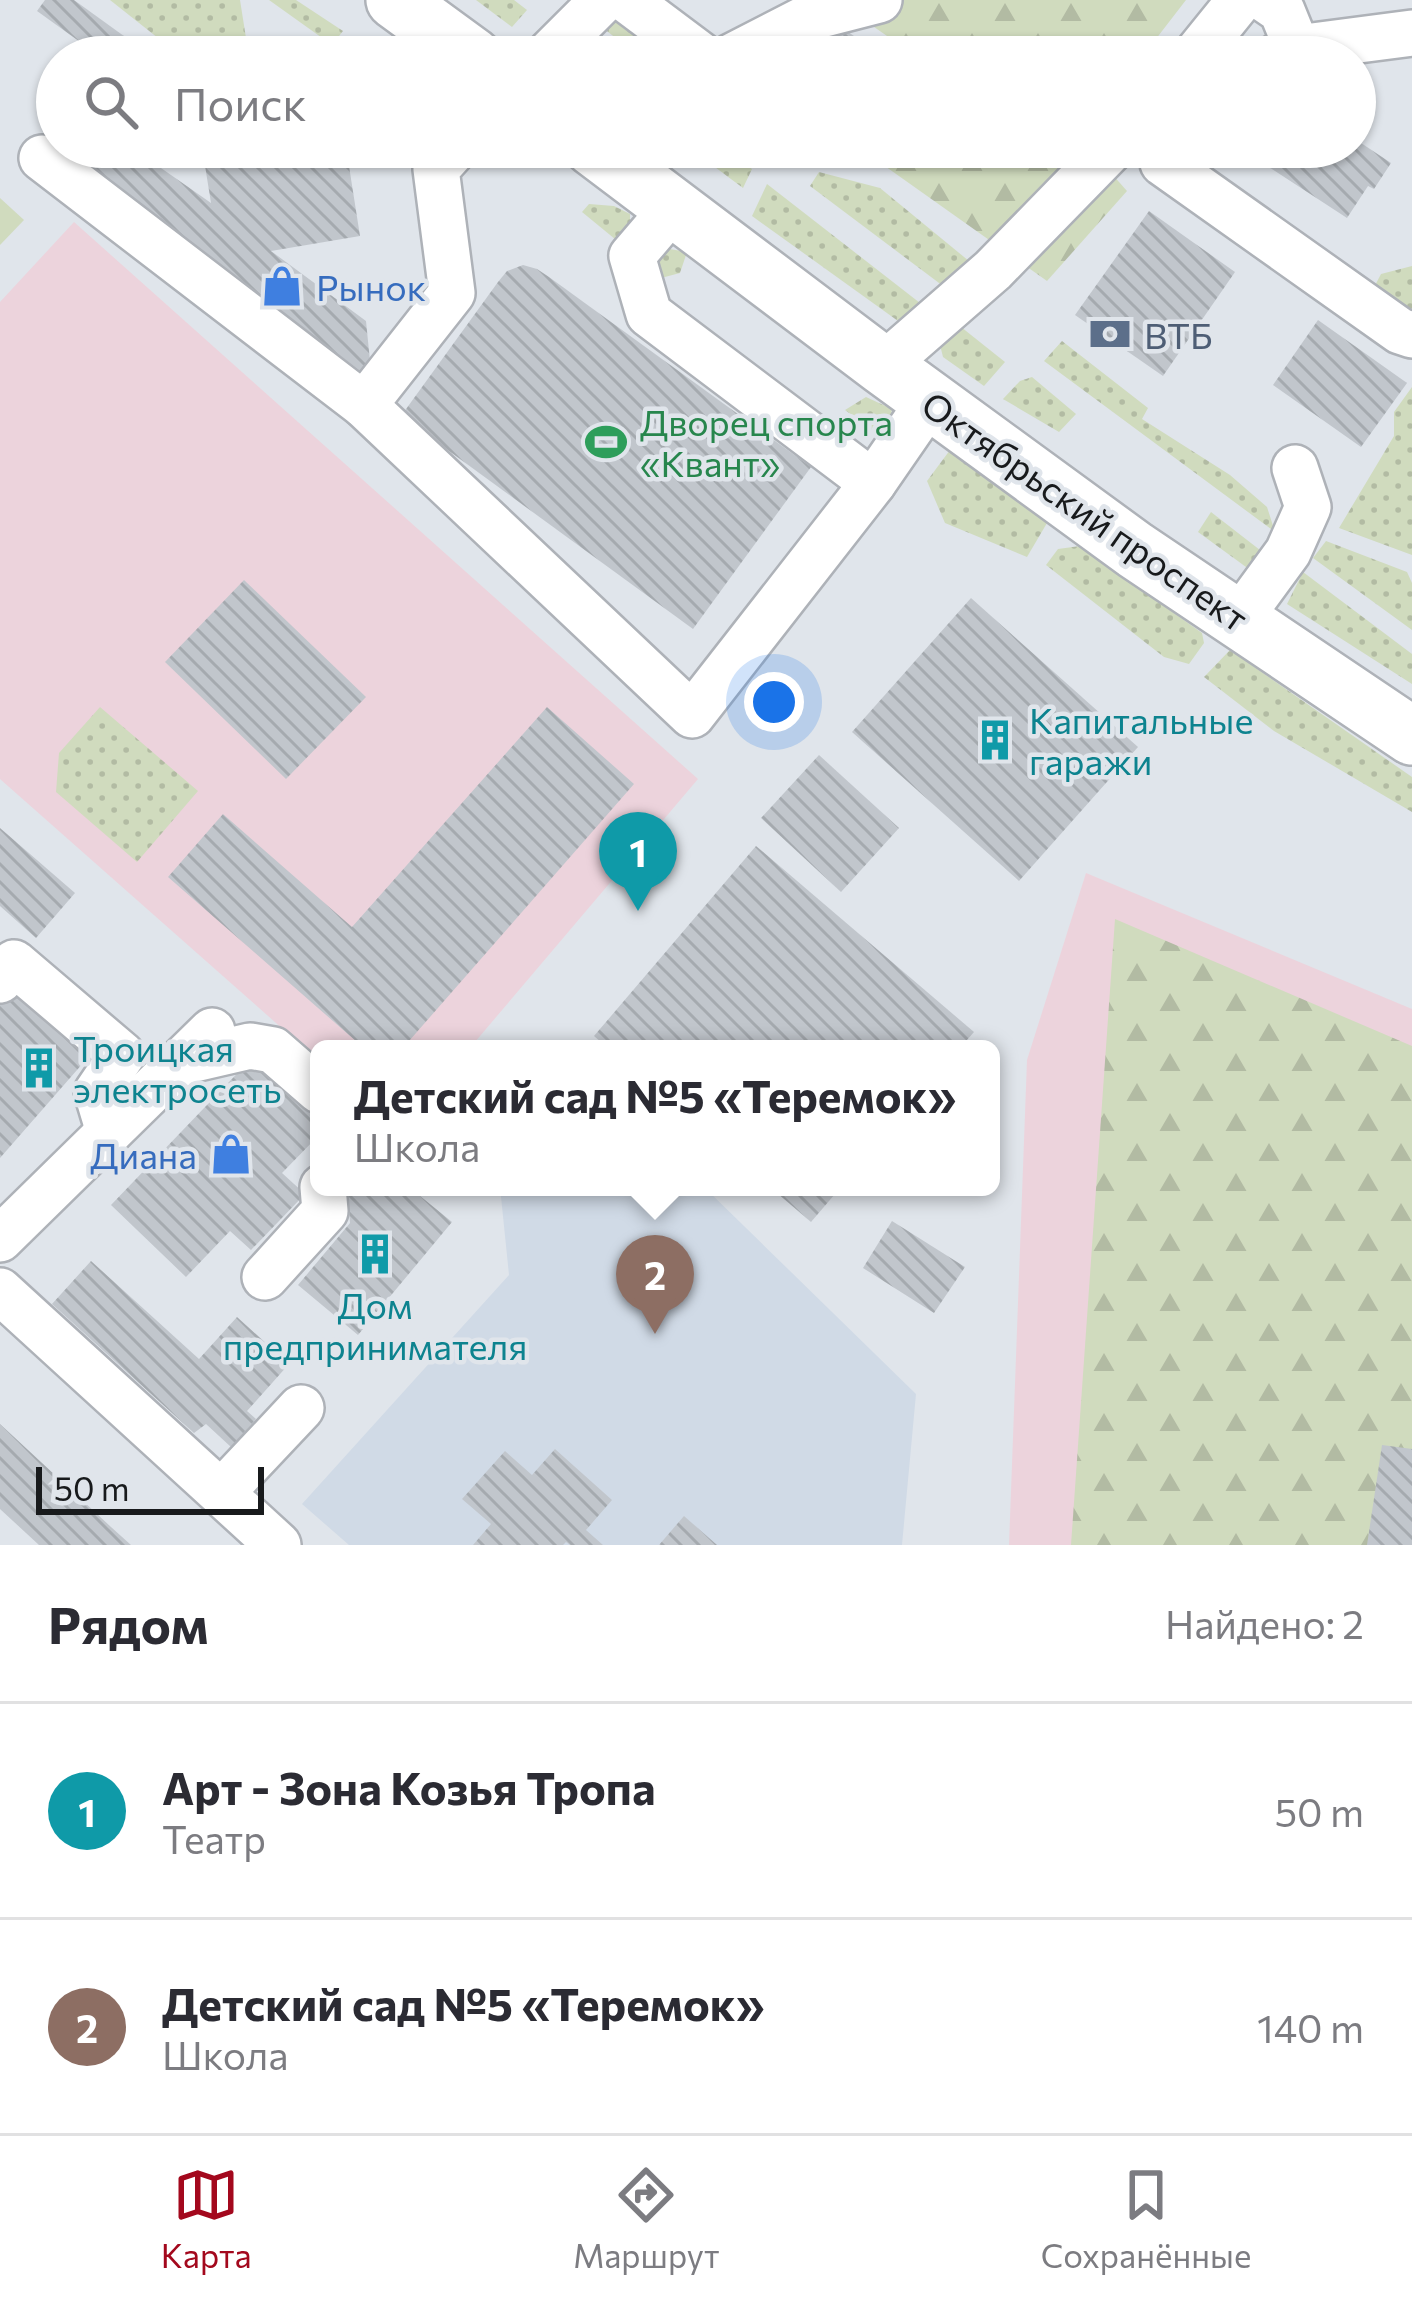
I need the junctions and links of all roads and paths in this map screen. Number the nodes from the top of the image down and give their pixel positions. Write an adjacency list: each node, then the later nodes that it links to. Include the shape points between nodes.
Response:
1 (394, 0): 8 (main road)
2 (602, 0): 9 (street)
3 (627, 0): 10 (street)
4 (879, 0): 11 (street)
5 (1240, 0): 12 (street)
6 (1266, 0): 13 (street, via 1282,11)
7 (1412, 33): 14 (street)
8 (444, 36)
9 (567, 36)
10 (675, 36)
11 (772, 36)
12 (1211, 36)
13 (1285, 36)
14 (1376, 38)
15 (55, 168): 24 (street)
16 (437, 168): 24 (street, via 452,293)
17 (621, 168): 20 (main road, Октябрьский проспект)
18 (1092, 168): 22 (street)
19 (1170, 168): 21 (street)
20 (673, 208): 22 (main road, Октябрьский проспект); 26 (street, via 632,256 649,314)
21 (1412, 335)
22 (883, 366): 23 (main road, Октябрьский проспект)
23 (931, 399): 26 (street); 27 (main road, Октябрьский проспект)
24 (364, 405): 26 (street, via 692,715)
25 (1295, 468): 27 (street, via 1308,507 1288,552)
26 (873, 483)
27 (1239, 619): 28 (main road, Октябрьский проспект)
28 (1412, 736)
29 (0, 980): 31 (street, via 14,963 122,1055 98,1092)
30 (310, 1082): 31 (street, via 273,1050 197,1047)
31 (109, 1132): 33 (street)
32 (324, 1196): 34 (street, via 325,1210)
33 (0, 1239)
34 (265, 1277)
35 (0, 1292): 37 (street)
36 (301, 1408): 37 (street)
37 (222, 1492): 38 (street)
38 (278, 1545)

